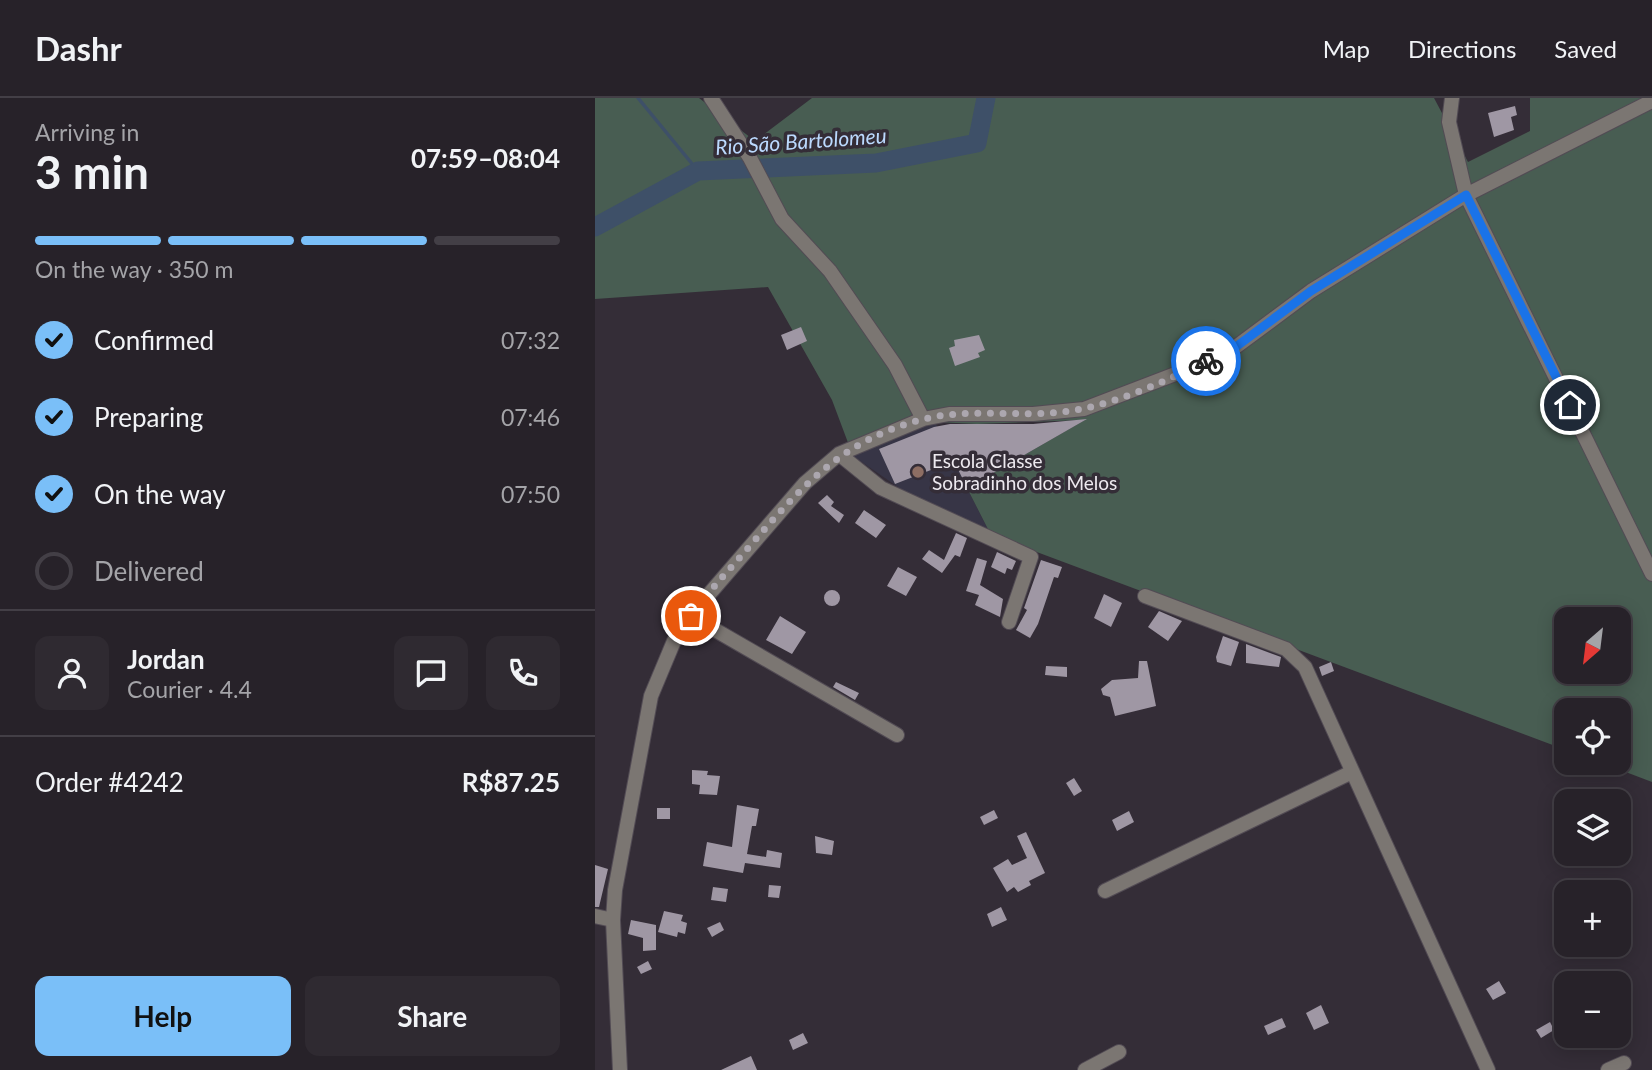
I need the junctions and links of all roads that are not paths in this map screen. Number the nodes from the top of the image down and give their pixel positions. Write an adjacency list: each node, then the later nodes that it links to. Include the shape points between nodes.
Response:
1 (711, 98): 5 (street, via 782,219 838,281 895,365)
2 (1452, 98): 4 (street, via 1449,122)
3 (1652, 101): 4 (street)
4 (1466, 195): 5 (street, via 1311,291 1237,346 1192,368 1084,409); 7 (street)
5 (923, 419): 6 (street)
6 (839, 454): 9 (street, via 805,483); 10 (street, via 881,488 1031,557)
7 (1652, 574)
8 (1145, 596): 12 (street, via 1286,649 1305,667)
9 (691, 616): 11 (street); 15 (street, via 674,641 652,696)
10 (1009, 622)
11 (897, 735)
12 (1352, 772): 13 (street); 20 (street)
13 (1105, 891)
14 (595, 916): 15 (street)
15 (613, 920): 18 (street)
16 (1119, 1052): 19 (street)
17 (1624, 1063): 21 (street)
18 (619, 1070)
19 (1085, 1070)
20 (1488, 1070)
21 (1608, 1070)

